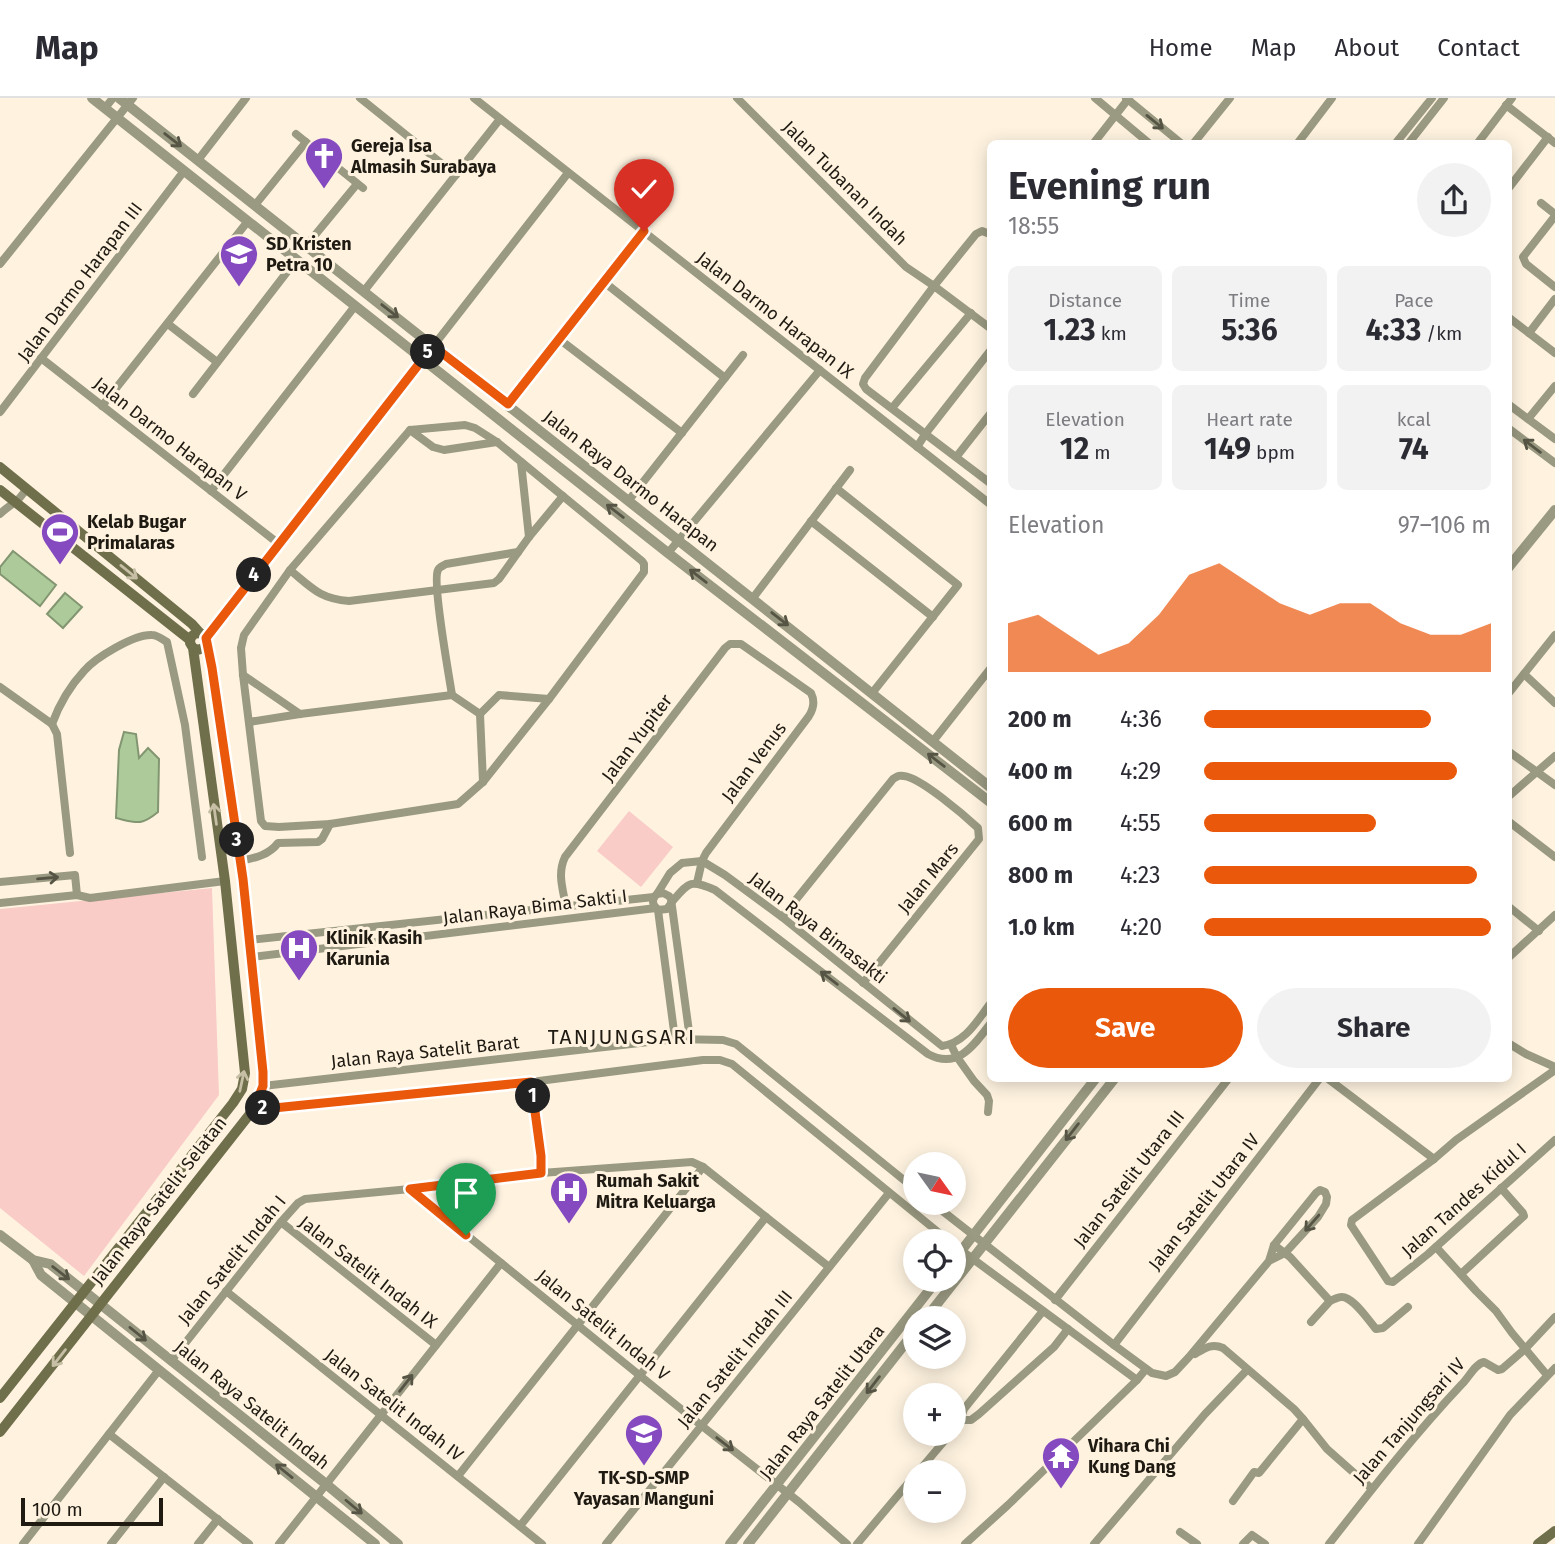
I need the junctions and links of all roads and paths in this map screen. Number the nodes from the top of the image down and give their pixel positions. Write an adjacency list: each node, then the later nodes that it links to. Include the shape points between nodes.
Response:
1 (92, 98): 16 (street, Jalan Raya Darmo Harapan)
2 (113, 98): 16 (street)
3 (119, 98): 14 (street, Jalan Raya Darmo Harapan)
4 (246, 98): 31 (street)
5 (360, 98): 34 (street)
6 (474, 98): 18 (street, Jalan Darmo Harapan IX)
7 (737, 98): 46 (street, Jalan Tubanan Indah, via 906,267)
8 (1095, 98): 17 (street)
9 (1230, 98): 24 (street)
10 (1332, 98): 25 (street)
11 (1432, 98): 26 (street)
12 (1444, 98): 27 (street)
13 (1127, 99): 17 (street); 23 (street, one-way to 23)
14 (131, 102): 19 (street); 31 (street, Jalan Raya Darmo Harapan, one-way to 31)
15 (1509, 102): 28 (street); 29 (street)
16 (105, 108): 19 (street, Jalan Raya Darmo Harapan)
17 (1116, 114): 21 (street); 22 (street)
18 (500, 119): 33 (street, Jalan Darmo Harapan IX); 34 (street)
19 (115, 121): 32 (street, Jalan Raya Darmo Harapan); 44 (street)
20 (296, 134): 30 (street)
21 (1096, 140)
22 (1145, 140)
23 (1177, 140)
24 (1196, 140)
25 (1300, 140)
26 (1399, 140)
27 (1411, 140)
28 (1480, 140)
29 (1552, 140): 35 (street)
30 (306, 142): 37 (street); 42 (street, via 360,186)
31 (198, 160): 37 (street, Jalan Raya Darmo Harapan)
32 (184, 171): 39 (street, Jalan Raya Darmo Harapan); 61 (street, Jalan Darmo Harapan III)
33 (568, 173): 40 (street, Jalan Darmo Harapan IX); 57 (street)
34 (456, 175): 48 (street)
35 (1512, 185)
36 (1541, 203): 38 (street)
37 (255, 205): 42 (street, Jalan Raya Darmo Harapan)
38 (1555, 215): 47 (street, via 1523,257)
39 (248, 221): 43 (street, Jalan Raya Darmo Harapan); 53 (street)
40 (644, 231): 45 (street); 64 (street, Jalan Darmo Harapan IX)
41 (987, 232): 46 (street, via 976,234)
42 (306, 246): 48 (street, Jalan Raya Darmo Harapan)
43 (297, 260): 50 (street, Jalan Raya Darmo Harapan); 63 (street)
44 (0, 264)
45 (604, 282): 56 (street); 65 (street)
46 (934, 286): 51 (street, Jalan Tubanan Indah); 71 (street, via 865,378 863,386)
47 (1555, 287)
48 (364, 291): 57 (street, Jalan Raya Darmo Harapan, one-way to 57)
49 (1555, 299): 55 (street)
50 (355, 306): 62 (street, Jalan Raya Darmo Harapan); 91 (street)
51 (971, 313): 54 (street, Jalan Tubanan Indah); 71 (street)
52 (1512, 320): 55 (street)
53 (167, 324): 63 (street); 69 (street)
54 (987, 326)
55 (1529, 333): 58 (street)
56 (559, 339): 68 (street); 76 (street)
57 (433, 346): 62 (street); 68 (street, Jalan Raya Darmo Harapan)
58 (1555, 353)
59 (743, 355): 65 (street)
60 (987, 356): 77 (street)
61 (41, 358): 69 (street, Jalan Darmo Harapan V); 72 (street, Jalan Darmo Harapan III)
62 (423, 359): 101 (street); 103 (street, Jalan Raya Darmo Harapan, one-way to 62)
63 (217, 362): 67 (street)
64 (820, 370): 81 (street, Jalan Darmo Harapan IX); 100 (street)
65 (724, 378): 76 (street)
66 (1555, 386): 74 (street)
67 (192, 394)
68 (508, 404): 93 (street, Jalan Raya Darmo Harapan)
69 (102, 406): 91 (street, Jalan Darmo Harapan V)
70 (1512, 407): 74 (street)
71 (892, 408): 77 (street)
72 (0, 412)
73 (987, 418): 82 (street)
74 (1528, 419): 79 (street)
75 (410, 430): 80 (street, via 465,425); 80 (street, via 444,450); 105 (street)
76 (682, 433): 93 (street)
77 (926, 433): 81 (street); 82 (street)
78 (1512, 434): 84 (street, one-way to 78)
79 (1555, 439)
80 (497, 442): 83 (street)
81 (917, 447): 95 (street, Jalan Darmo Harapan IX)
82 (957, 456): 87 (street)
83 (521, 462): 92 (street); 99 (street)
84 (1555, 463)
85 (0, 467): 88 (main road)
86 (850, 470): 89 (street)
87 (987, 479)
88 (26, 488): 94 (street); 110 (main road, one-way to 110)
89 (836, 488): 98 (street); 108 (street, via 958,584)
90 (0, 490): 94 (main road)
91 (211, 491): 101 (street, Jalan Darmo Harapan V)
92 (563, 496): 99 (street); 120 (street, via 645,568)
93 (629, 500): 100 (street, Jalan Raya Darmo Harapan)
94 (15, 502): 97 (street); 111 (main road)
95 (987, 503)
96 (1555, 510): 104 (street)
97 (0, 514)
98 (811, 521): 107 (street); 108 (street)
99 (529, 537): 102 (street)
100 (679, 539): 103 (street); 107 (street, Jalan Raya Darmo Harapan)
101 (279, 544): 110 (street)
102 (519, 552): 106 (street, via 494,583); 106 (street, via 446,564 437,571)
103 (668, 553): 134 (street, Jalan Raya Darmo Harapan, one-way to 103)
104 (1512, 563)
105 (290, 570): 106 (street, via 334,600); 115 (street, via 244,635)
106 (437, 590): 119 (street)
107 (754, 598): 118 (street, Jalan Raya Darmo Harapan, one-way to 118)
108 (933, 617): 118 (street)
109 (1555, 635): 114 (street)
110 (204, 638): 111 (main road, via 205,647); 142 (main road, Jalan Raya Satelit Selatan)
111 (191, 644): 145 (main road, Jalan Raya Satelit Selatan, one-way to 111)
112 (779, 670): 143 (street, Jalan Venus, via 811,693 812,710); 152 (street, Jalan Yupiter, via 741,644 725,648 565,857 560,874)
113 (987, 673): 126 (street)
114 (1524, 674): 117 (street); 121 (street)
115 (243, 675): 122 (street); 124 (street)
116 (0, 687): 125 (street)
117 (1512, 689)
118 (873, 692): 126 (street, Jalan Raya Darmo Harapan)
119 (452, 695): 122 (street); 123 (street)
120 (549, 699): 123 (street, via 499,695); 130 (street)
121 (1555, 703)
122 (300, 714): 124 (street)
123 (480, 714): 130 (street)
124 (249, 722): 137 (street, via 261,821)
125 (52, 724): 139 (street, via 57,734); 140 (street, via 85,669 103,656 122,643 151,635 167,642 185,725)
126 (934, 740): 131 (street, Jalan Raya Darmo Harapan)
127 (1512, 754): 129 (street)
128 (1555, 756): 129 (street)
129 (1537, 772): 132 (street); 133 (street)
130 (482, 782): 135 (street, via 452,806)
131 (987, 784)
132 (1555, 785)
133 (1512, 794)
134 (987, 800)
135 (330, 824): 137 (street); 138 (street, via 318,842)
136 (1512, 824): 141 (street)
137 (279, 827): 138 (street)
138 (278, 843): 142 (street, via 271,852)
139 (70, 853)
140 (202, 857)
141 (1555, 857)
142 (240, 861): 144 (main road, Jalan Raya Satelit Selatan)
143 (702, 861): 147 (street, Jalan Venus); 149 (street, via 682,863); 156 (street, Jalan Raya Bimasakti)
144 (243, 879): 145 (main road); 159 (main road, Jalan Raya Satelit Selatan)
145 (225, 881): 148 (street, via 90,898); 208 (main road, Jalan Raya Satelit Selatan, one-way to 145, via 242,1088 245,1073)
146 (0, 882): 148 (street, one-way to 148, via 75,875)
147 (697, 883): 151 (street, via 682,890); 170 (street, Jalan Raya Bimasakti, one-way to 147, via 944,1060 928,1054 715,890)
148 (77, 895): 150 (street)
149 (656, 896): 151 (street, via 667,894); 152 (street, Jalan Raya Bima Sakti I); 153 (street, via 653,903)
150 (0, 903)
151 (671, 904): 153 (street); 166 (street)
152 (566, 907): 158 (street, Jalan Raya Bima Sakti I)
153 (657, 909): 160 (street, Jalan Raya Bima Sakti I); 167 (street)
154 (1512, 909): 157 (street)
155 (1555, 915): 157 (street)
156 (782, 917): 163 (street, Jalan Raya Bimasakti); 163 (street, Jalan Mars, via 893,779 913,779 940,797 978,828 979,839)
157 (1539, 931): 161 (street)
158 (288, 937): 159 (street, Jalan Raya Bima Sakti I); 160 (street)
159 (250, 940): 162 (main road, Jalan Raya Satelit Selatan)
160 (289, 953): 162 (street, Jalan Raya Bima Sakti I)
161 (1512, 955)
162 (252, 957): 178 (main road, Jalan Raya Satelit Selatan)
163 (863, 983): 169 (street, Jalan Raya Bimasakti, one-way to 169, via 939,1045)
164 (987, 1008): 169 (street, via 965,1036)
165 (987, 1028): 170 (street, via 973,1047)
166 (690, 1039): 167 (street, Jalan Raya Satelit Barat); 185 (street, Jalan Raya Satelit Barat, via 736,1044)
167 (675, 1040): 178 (street, Jalan Raya Satelit Barat)
168 (1512, 1044): 171 (street)
169 (951, 1045): 170 (street)
170 (957, 1057): 180 (street, via 987,1094)
171 (1550, 1066): 182 (street)
172 (531, 1082): 179 (street); 184 (street); 188 (street, via 720,1060 732,1064)
173 (1093, 1082): 194 (street)
174 (1112, 1082): 196 (street, one-way to 196)
175 (1226, 1082): 210 (street, Jalan Satelit Utara III)
176 (1317, 1082): 223 (street, Jalan Satelit Utara IV)
177 (1332, 1082): 182 (street)
178 (263, 1086): 179 (main road, Jalan Raya Satelit Selatan)
179 (253, 1110): 213 (main road, Jalan Raya Satelit Selatan)
180 (988, 1112)
181 (1555, 1140): 186 (street, Jalan Tandes Kidul I)
182 (1431, 1157): 198 (street, Jalan Tandes Kidul I, via 1351,1223 1388,1281 1393,1282)
183 (703, 1167): 184 (street, Jalan Satelit Indah I, via 686,1162); 190 (street); 220 (street)
184 (541, 1173): 187 (street, Jalan Satelit Indah I)
185 (903, 1179)
186 (1501, 1188): 198 (street, Jalan Tandes Kidul I); 206 (street, via 1524,1216)
187 (410, 1189): 191 (street, Jalan Satelit Indah I, via 305,1199); 204 (street, Jalan Satelit Indah V)
188 (889, 1193): 192 (street); 205 (street, Jalan Satelit Indah III)
189 (947, 1215): 194 (street)
190 (766, 1217): 205 (street); 233 (street)
191 (281, 1222): 207 (street, Jalan Satelit Indah I); 222 (street, Jalan Satelit Indah IX)
192 (934, 1229)
193 (0, 1235): 202 (street)
194 (973, 1236): 195 (street); 196 (street)
195 (966, 1241)
196 (983, 1244): 201 (street); 210 (street)
197 (1274, 1245): 199 (street); 199 (street, one-way to 199, via 1316,1193 1325,1192 1323,1209); 203 (street)
198 (1436, 1247): 206 (street)
199 (1285, 1253): 203 (street); 211 (street)
200 (966, 1254): 201 (street)
201 (972, 1259): 214 (street); 216 (street)
202 (33, 1260): 208 (street, Jalan Raya Satelit Indah, one-way to 208, via 50,1264); 212 (street, Jalan Raya Satelit Indah, via 41,1275)
203 (1269, 1261): 226 (street)
204 (500, 1263): 220 (street, Jalan Satelit Indah V); 222 (street)
205 (829, 1267): 241 (street, Jalan Satelit Indah III)
206 (1461, 1274): 225 (street)
207 (226, 1291): 227 (street, Jalan Satelit Indah I); 237 (street, Jalan Satelit Indah IV)
208 (85, 1292): 212 (main road, Jalan Raya Satelit Selatan); 213 (street, Jalan Raya Satelit Indah)
209 (928, 1292): 250 (street, Jalan Raya Satelit Utara)
210 (1055, 1300): 223 (street)
211 (1330, 1301): 215 (street, via 1347,1297 1378,1329); 219 (street)
212 (76, 1303): 217 (street, Jalan Raya Satelit Indah); 235 (main road, Jalan Raya Satelit Selatan)
213 (101, 1304): 217 (main road, Jalan Raya Satelit Selatan); 227 (street, Jalan Raya Satelit Indah, one-way to 227)
214 (935, 1306)
215 (1408, 1307)
216 (1043, 1311): 221 (street); 236 (street)
217 (92, 1316): 229 (street, Jalan Raya Satelit Indah); 243 (main road, Jalan Raya Satelit Selatan, one-way to 243)
218 (1555, 1317): 225 (street)
219 (1311, 1322)
220 (578, 1325): 233 (street, Jalan Satelit Indah V); 247 (street)
221 (1068, 1329): 234 (street); 240 (street, via 979,1414)
222 (436, 1345): 237 (street, one-way to 222)
223 (1114, 1345): 231 (street)
224 (903, 1347): 253 (street, Jalan Raya Satelit Utara, one-way to 253)
225 (1525, 1349): 232 (street); 251 (street, Jalan Tanjungsari IV, via 1500,1370 1479,1363)
226 (1189, 1357): 230 (street, via 1217,1346); 231 (street, via 1166,1376)
227 (172, 1361): 238 (street, Jalan Raya Satelit Indah)
228 (1555, 1368): 232 (street)
229 (159, 1370): 242 (street, Jalan Raya Satelit Indah); 244 (street)
230 (1247, 1370): 239 (street); 274 (street)
231 (1149, 1371): 234 (street)
232 (1547, 1375): 279 (street, via 1510,1415)
233 (640, 1376): 241 (street, Jalan Satelit Indah V); 257 (street)
234 (1137, 1380): 273 (street)
235 (0, 1398)
236 (966, 1407)
237 (381, 1415): 247 (street, Jalan Satelit Indah IV); 249 (street)
238 (243, 1419): 242 (street); 249 (street, Jalan Raya Satelit Indah)
239 (1303, 1419): 251 (street, via 1327,1449); 255 (street)
240 (966, 1420)
241 (702, 1426): 250 (street, Jalan Satelit Indah V, one-way to 250); 268 (street, Jalan Satelit Indah III)
242 (234, 1431): 254 (street, Jalan Raya Satelit Indah, one-way to 242)
243 (0, 1432)
244 (109, 1434): 248 (street); 260 (street)
245 (940, 1446): 246 (street)
246 (929, 1460)
247 (458, 1476): 257 (street, Jalan Satelit Indah IV)
248 (164, 1477): 256 (street); 261 (street)
249 (326, 1484): 254 (street); 266 (street, Jalan Raya Satelit Indah, one-way to 266)
250 (777, 1485): 253 (street, Jalan Satelit Indah V); 269 (street, Jalan Raya Satelit Utara)
251 (1371, 1488): 278 (street, Jalan Tanjungsari IV)
252 (903, 1490): 272 (street)
253 (789, 1494): 270 (street, Jalan Raya Satelit Utara); 271 (street, Jalan Satelit Indah V)
254 (317, 1497): 264 (street); 265 (street, Jalan Raya Satelit Indah)
255 (1233, 1502)
256 (218, 1519): 262 (street); 263 (street)
257 (520, 1527): 267 (street, Jalan Satelit Indah IV)
258 (1555, 1531): 280 (main road)
259 (1180, 1532): 275 (street)
260 (23, 1544)
261 (111, 1544)
262 (198, 1544)
263 (249, 1544)
264 (279, 1544)
265 (376, 1544)
266 (398, 1544)
267 (542, 1544)
268 (606, 1544)
269 (730, 1544)
270 (748, 1544)
271 (847, 1544)
272 (857, 1544)
273 (965, 1544)
274 (1094, 1544)
275 (1197, 1544)
276 (1243, 1544): 277 (street, via 1252,1535)
277 (1265, 1544)
278 (1329, 1544)
279 (1418, 1544)
280 (1538, 1544)

